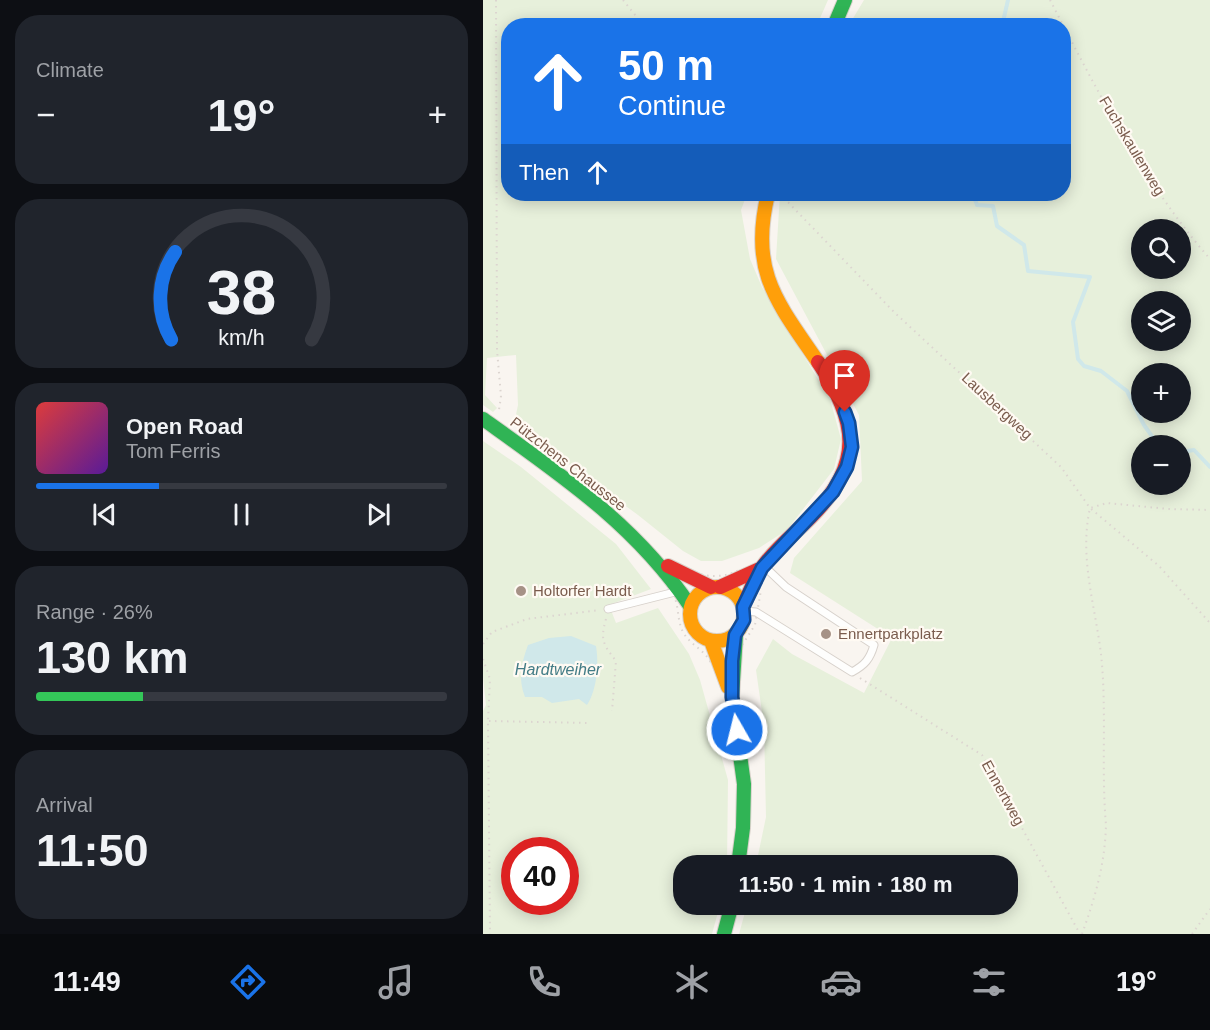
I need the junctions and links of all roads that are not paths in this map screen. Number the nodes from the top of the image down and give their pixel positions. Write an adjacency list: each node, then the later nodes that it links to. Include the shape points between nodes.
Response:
1 (845, 0): 2 (street)
2 (837, 18)
3 (766, 201): 6 (street, via 761,222 761,251 769,283 840,400 849,423 852,447 847,467 833,492)
4 (487, 422): 5 (street, Pützchens Chaussee, via 572,483)
5 (659, 560): 7 (street, Pützchens Chaussee); 8 (street, Pützchens Chaussee, via 685,576)
6 (763, 567): 8 (street); 11 (street); 11 (lane, via 786,587 874,645 871,657 852,672 756,612)
7 (678, 587): 9 (street, Pützchens Chaussee); 10 (lane)
8 (716, 587): 9 (street, via 696,596); 11 (street, via 736,595)
9 (690, 606): 13 (street, via 694,631)
10 (608, 609)
11 (743, 609): 12 (street, via 744,620)
12 (735, 635): 13 (street, via 720,642); 14 (street)
13 (711, 641): 14 (street)
14 (730, 661): 15 (street, via 744,784)
15 (739, 855)
16 (729, 915): 17 (street)
17 (724, 934)

